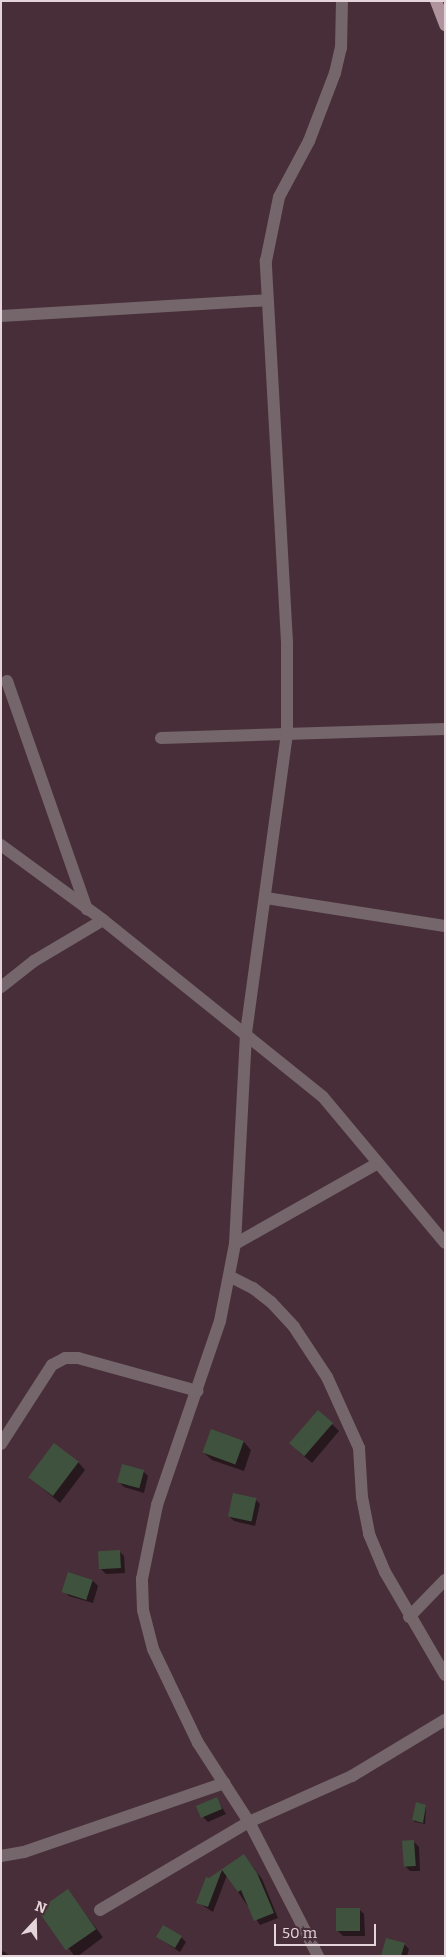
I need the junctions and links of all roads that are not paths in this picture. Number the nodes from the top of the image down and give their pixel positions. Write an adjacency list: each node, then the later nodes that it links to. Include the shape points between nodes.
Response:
1 (342, 1): 4 (street, via 341,48 335,73 309,142 279,197 266,262)
2 (439, 3): 3 (main road)
3 (445, 25)
4 (267, 300): 5 (street); 8 (street, via 286,642)
5 (1, 316)
6 (7, 682): 12 (street)
7 (445, 729): 8 (street)
8 (287, 732): 9 (street); 11 (street)
9 (161, 738)
10 (1, 845): 12 (street)
11 (266, 898): 14 (street); 16 (street)
12 (87, 909): 13 (street)
13 (103, 920): 15 (street, via 34,961); 16 (street)
14 (445, 926)
15 (1, 987)
16 (246, 1033): 17 (street, via 323,1097); 18 (street)
17 (378, 1163): 18 (street); 19 (street)
18 (235, 1244): 20 (street)
19 (445, 1244)
20 (231, 1277): 21 (street); 24 (street, via 271,1302 294,1327 327,1377 359,1448 362,1497 369,1534)
21 (198, 1391): 22 (street, via 78,1358 65,1358 52,1365); 27 (street, via 148,1538 142,1579 144,1610 153,1649 198,1743)
22 (1, 1444)
23 (445, 1580): 24 (street)
24 (409, 1617): 25 (street)
25 (445, 1675)
26 (445, 1720): 28 (street, via 352,1776)
27 (224, 1784): 28 (street); 29 (street, via 24,1852)
28 (249, 1822): 30 (street); 31 (street)
29 (1, 1856)
30 (100, 1910)
31 (318, 1956)

